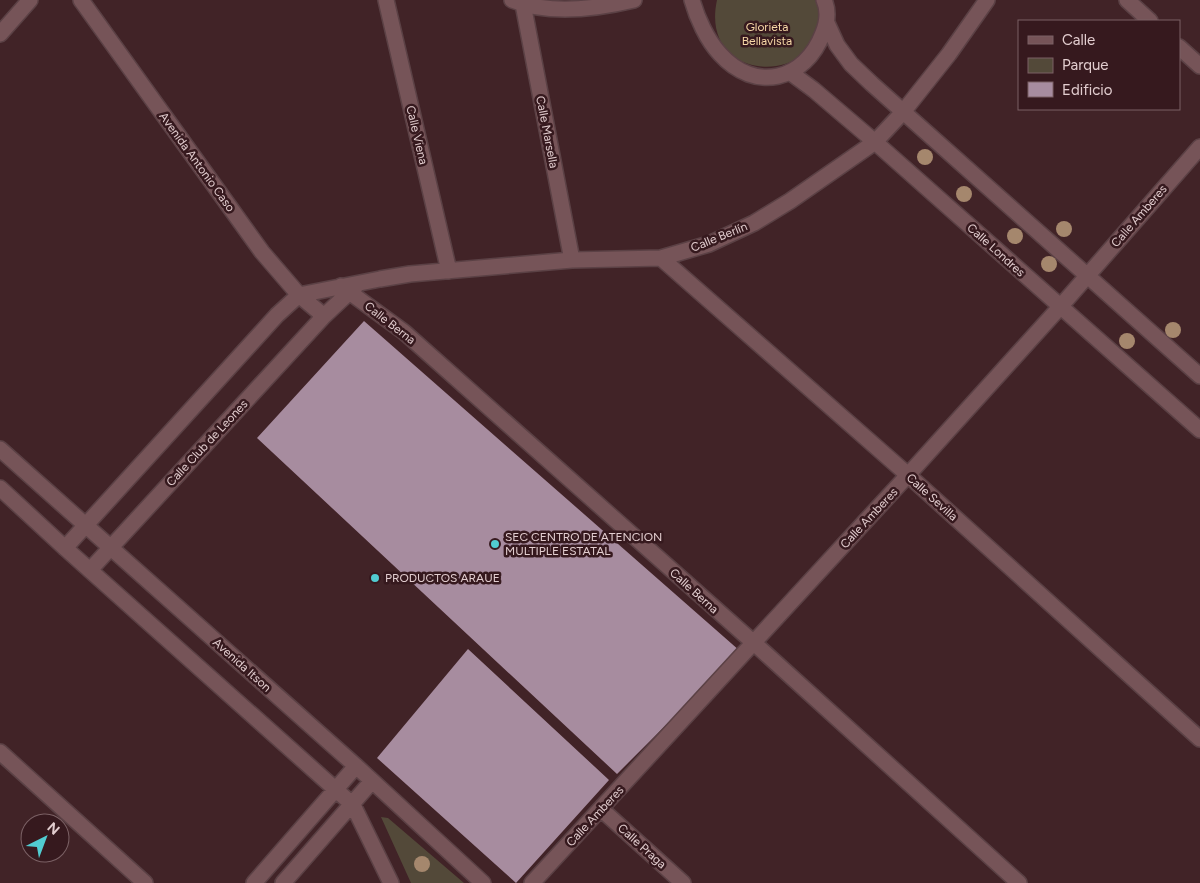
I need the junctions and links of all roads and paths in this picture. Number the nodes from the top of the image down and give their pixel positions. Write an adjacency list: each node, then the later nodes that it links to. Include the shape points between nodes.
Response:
1 (30, 0): 12 (street)
2 (81, 0): 24 (street, Avenida Antonio Caso, via 262,252)
3 (386, 0): 21 (street, Calle Viena)
4 (634, 0): 9 (street, via 578,8 548,8)
5 (692, 0): 15 (street, via 711,43 729,64 767,78)
6 (824, 0): 11 (street)
7 (987, 0): 16 (street, Calle Berlín, via 950,54)
8 (1127, 0): 10 (street)
9 (517, 2): 20 (street, Calle Marsella)
10 (1149, 20)
11 (827, 22): 15 (street, via 809,58); 16 (street, via 837,45 851,64)
12 (0, 34)
13 (1180, 48): 14 (street)
14 (1200, 66)
15 (791, 72): 17 (street, Calle Londres)
16 (903, 112): 17 (street, Calle Berlín); 22 (street)
17 (875, 142): 19 (street, Calle Berlín, via 754,223 709,244); 25 (street, Calle Londres)
18 (1200, 147): 22 (street, Calle Amberes)
19 (661, 258): 20 (street, Calle Berlín); 30 (street, Calle Sevilla)
20 (572, 260): 21 (street, Calle Berlín)
21 (449, 271): 23 (street, Calle Berlín, via 410,274)
22 (1088, 275): 25 (street, Calle Amberes); 27 (street)
23 (350, 287): 24 (street, Calle Berlín); 26 (street); 36 (street, Calle Berna)
24 (299, 295): 26 (street, Avenida Antonio Caso); 32 (street)
25 (1060, 307): 28 (street, Calle Londres); 30 (street, Calle Amberes)
26 (324, 316): 33 (street, Calle Club de Leones)
27 (1200, 376)
28 (1200, 430)
29 (0, 449): 32 (street, Avenida Itson)
30 (908, 475): 36 (street, Calle Amberes); 37 (street, Calle Sevilla)
31 (0, 488): 34 (street)
32 (85, 525): 33 (street, Avenida Itson); 34 (street)
33 (111, 547): 35 (street, Calle Club de Leones); 39 (street, Avenida Itson)
34 (65, 548): 35 (street)
35 (90, 570): 41 (street)
36 (754, 643): 43 (street, Calle Amberes); 51 (street, Calle Berna)
37 (1200, 739)
38 (0, 752): 44 (street)
39 (356, 766): 40 (street, Avenida Itson); 41 (street)
40 (372, 781): 42 (street); 48 (street, Avenida Itson)
41 (335, 789): 42 (street); 45 (street)
42 (353, 805): 46 (street); 47 (street)
43 (601, 809): 49 (street, Calle Amberes); 50 (street, Calle Praga)
44 (144, 883)
45 (254, 883)
46 (284, 883)
47 (391, 883)
48 (483, 883)
49 (532, 883)
50 (683, 883)
51 (1019, 883)

